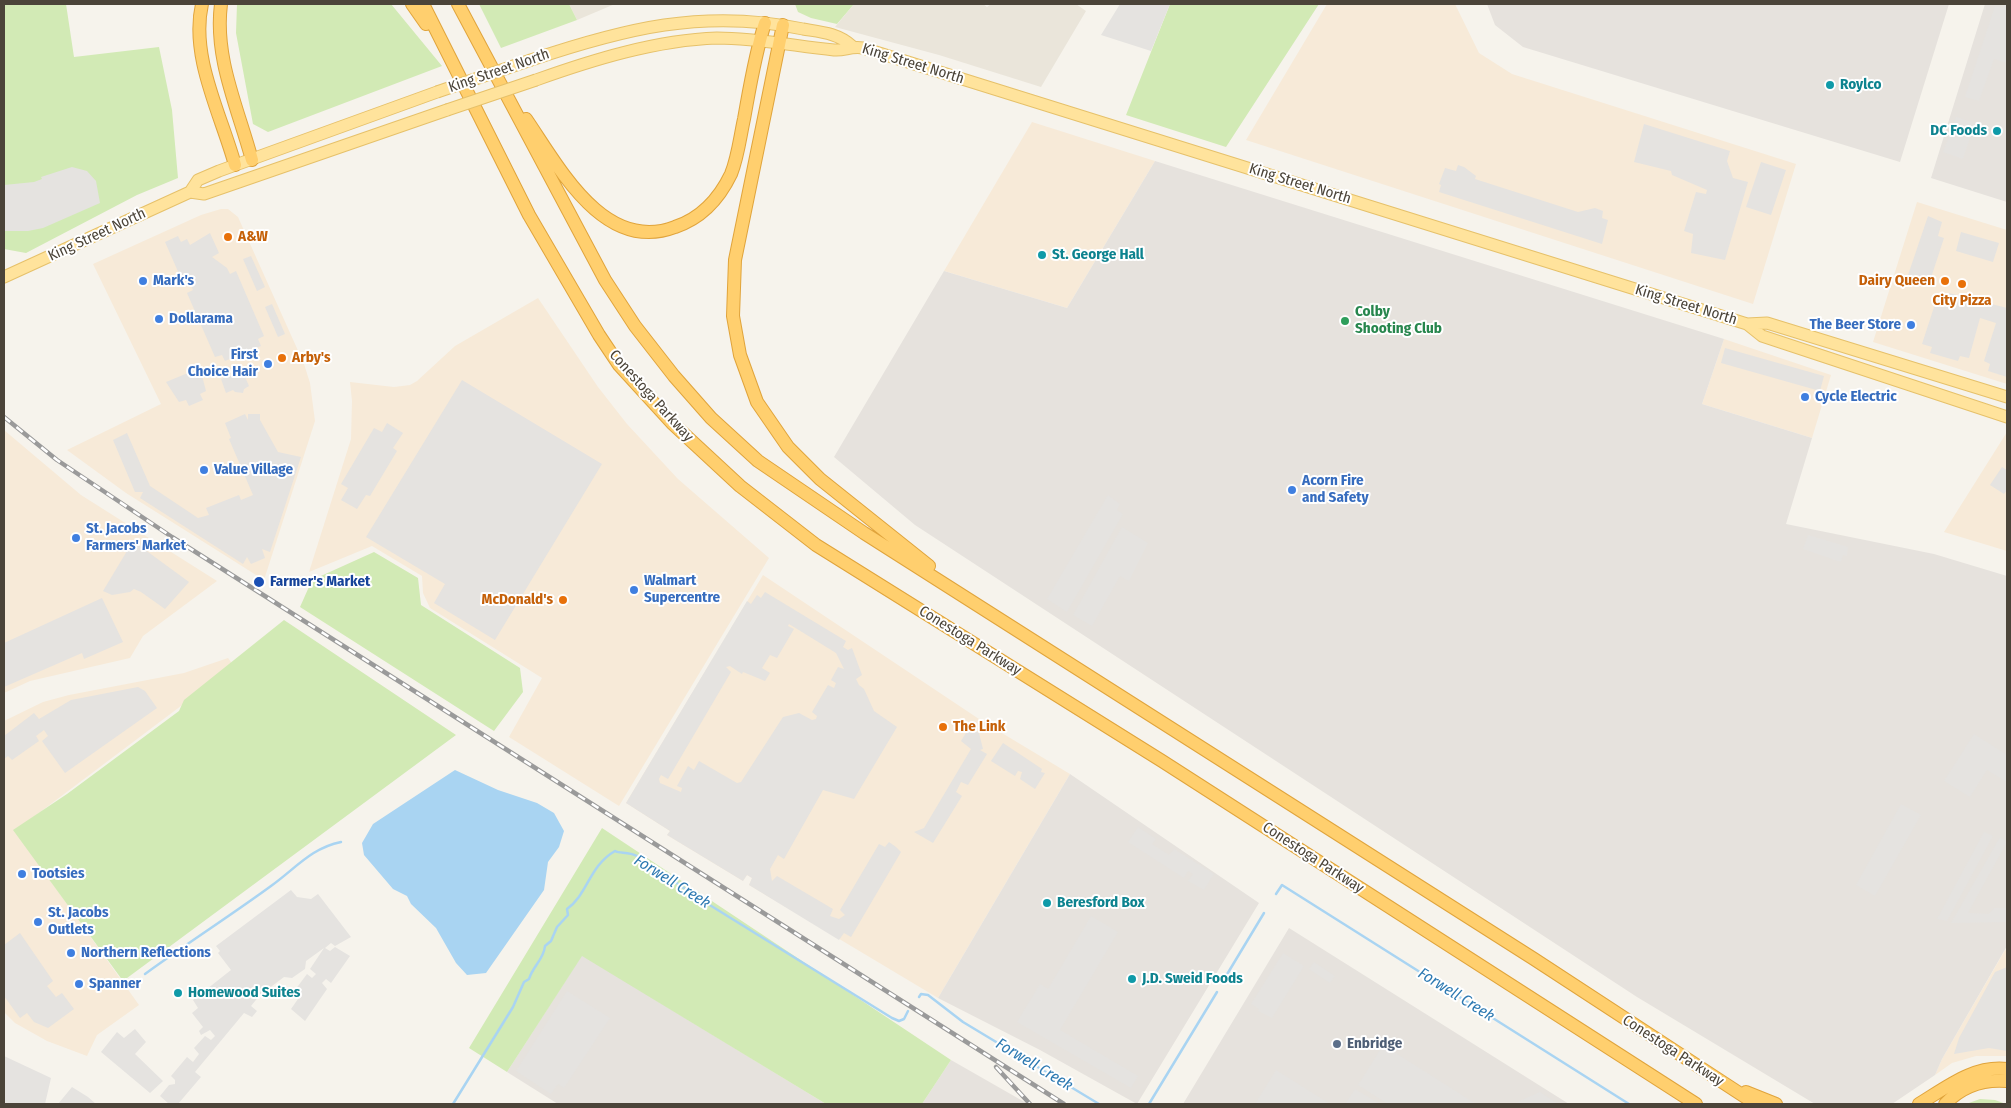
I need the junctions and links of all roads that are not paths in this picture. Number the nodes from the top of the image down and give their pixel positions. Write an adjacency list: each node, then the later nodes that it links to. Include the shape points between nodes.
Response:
1 (202, 4): 14 (highway, via 199,38)
2 (221, 4): 13 (highway, via 218,22 220,49)
3 (412, 4): 11 (highway)
4 (423, 4): 11 (highway, Conestoga Parkway)
5 (458, 4): 12 (highway)
6 (765, 23): 7 (main road, King Street North); 8 (highway); 13 (main road, King Street North, bridge, via 718,20 646,28 596,38)
7 (783, 25): 9 (highway); 10 (main road, King Street North, via 842,37)
8 (759, 41): 9 (main road, King Street North); 12 (highway, via 731,173 705,212 687,223 658,231 630,228 612,222 595,210 576,191); 15 (main road, King Street North, bridge, via 716,38 640,48 584,63 204,194)
9 (780, 42): 10 (main road, King Street North, via 836,50); 20 (highway, via 735,260 733,316 743,363 757,402 788,447 820,479)
10 (852, 46): 17 (main road, King Street North)
11 (455, 66): 24 (highway, Conestoga Parkway, via 529,215 581,307 619,365 672,423 740,486 816,545 1162,760)
12 (490, 66): 20 (highway, Conestoga Parkway, via 605,280 635,326 711,418 758,461)
13 (252, 160): 14 (main road, King Street North)
14 (235, 165): 15 (main road, King Street North, via 198,180)
15 (190, 192): 16 (main road, King Street North)
16 (4, 278)
17 (1747, 324): 18 (main road, King Street North, via 1767,323); 19 (main road, King Street North, via 1762,336)
18 (2007, 397)
19 (2007, 417)
20 (976, 604): 22 (highway, Conestoga Parkway, via 1534,959)
21 (2007, 1070): 27 (highway, via 1981,1070)
22 (1715, 1079): 25 (highway, Conestoga Parkway); 26 (highway)
23 (2007, 1081): 28 (highway, via 1979,1082 1955,1093)
24 (1696, 1104)
25 (1756, 1104)
26 (1776, 1104)
27 (1920, 1104)
28 (1945, 1104)

